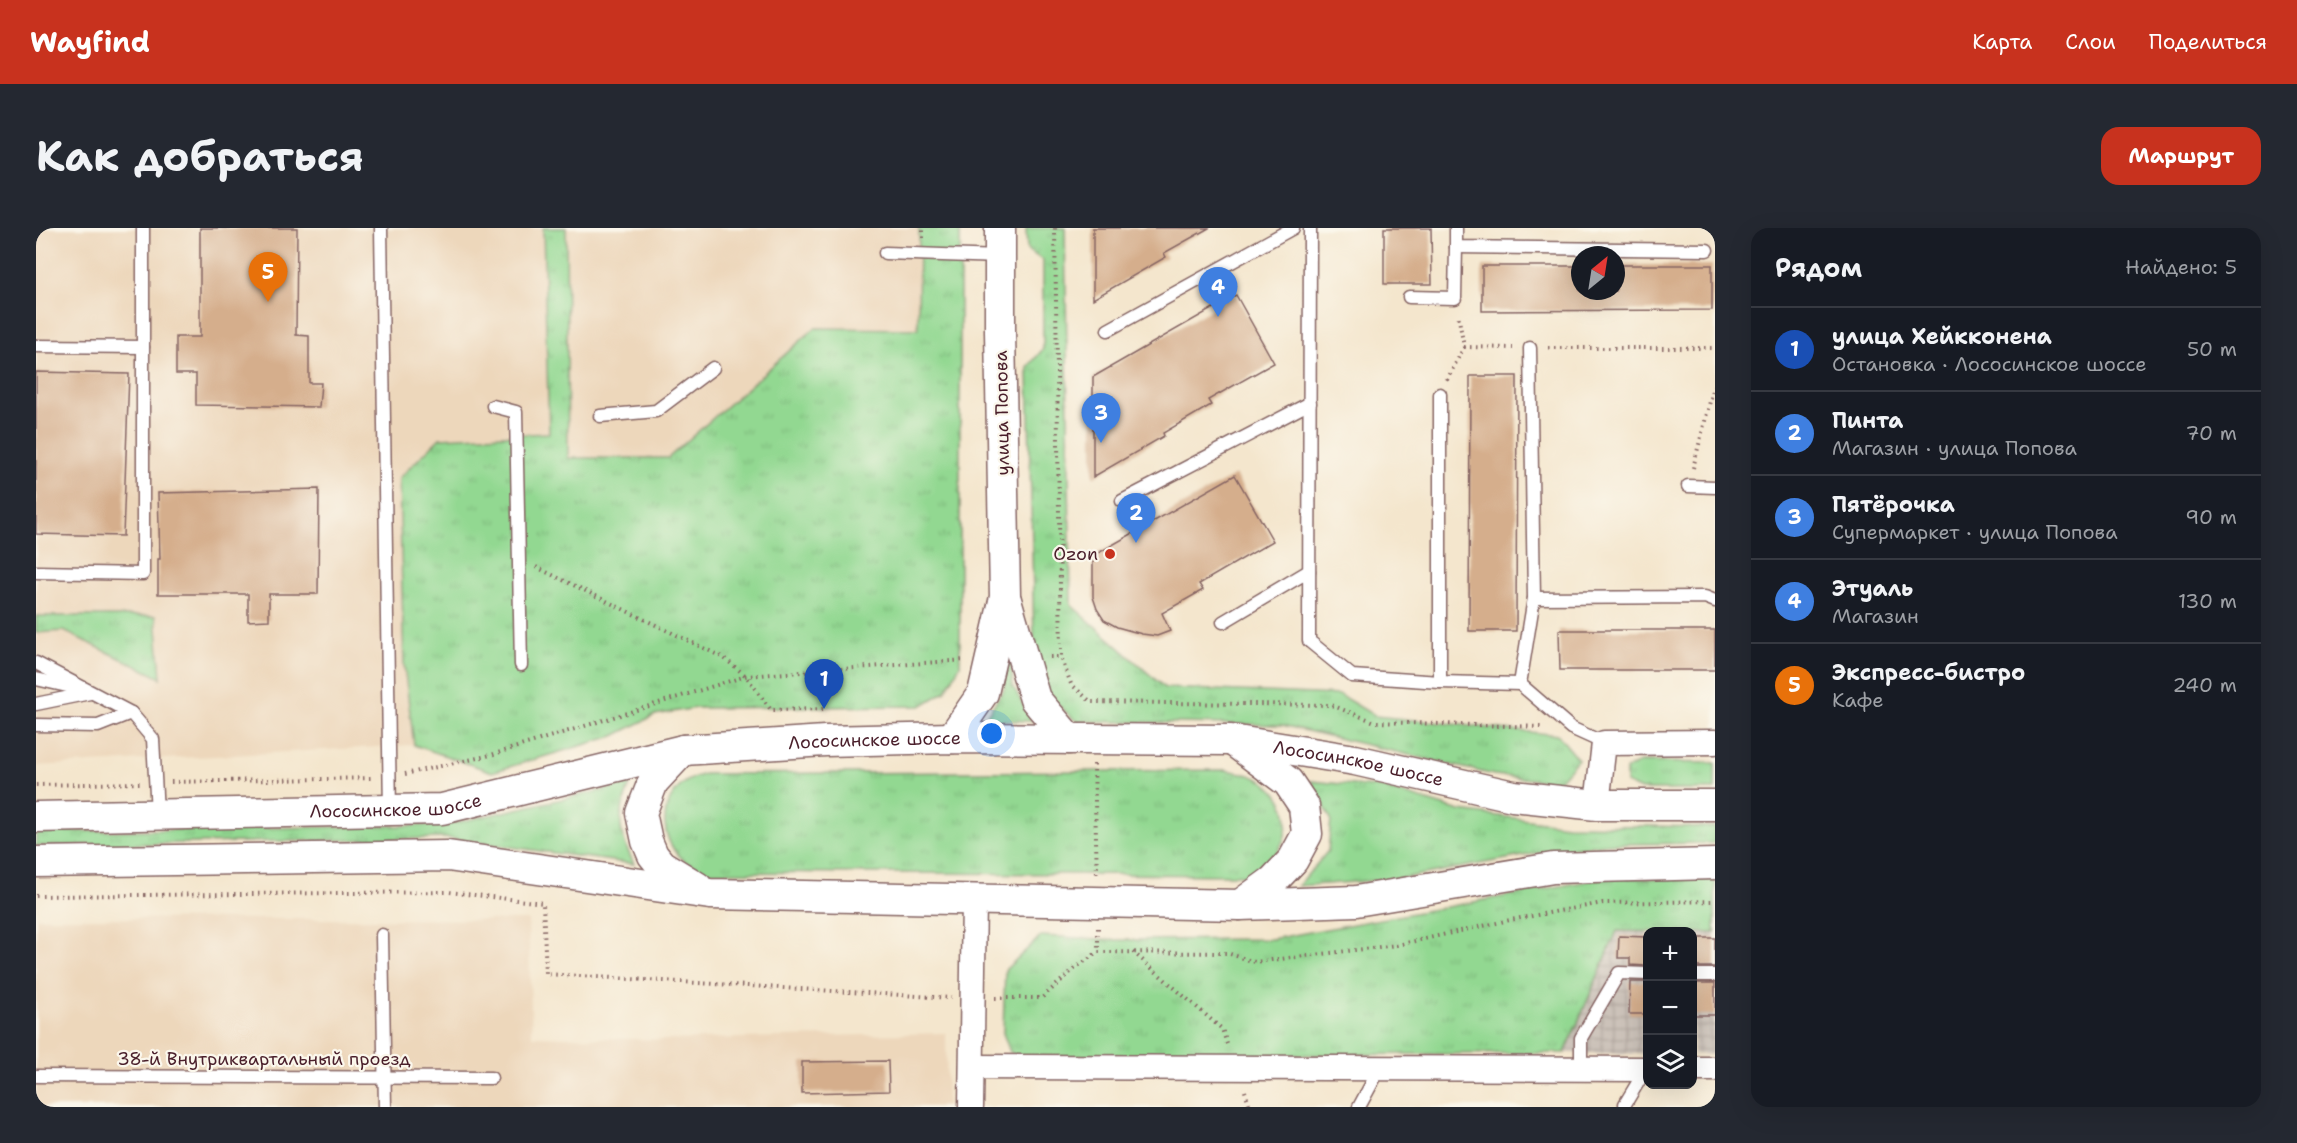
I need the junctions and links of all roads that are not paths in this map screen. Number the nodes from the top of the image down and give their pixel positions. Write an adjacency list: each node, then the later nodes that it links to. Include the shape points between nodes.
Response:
1 (143, 228): 13 (lane)
2 (381, 228): 46 (lane)
3 (1293, 228): 11 (lane)
4 (1310, 228): 17 (lane)
5 (1456, 228): 7 (lane)
6 (1000, 242): 9 (lane); 25 (street, улица Попова)
7 (1456, 247): 8 (lane); 10 (lane, via 1455,297)
8 (1707, 250)
9 (885, 253)
10 (1409, 297)
11 (1108, 330)
12 (36, 346): 13 (lane)
13 (143, 346): 24 (lane, via 143,574)
14 (1530, 348): 26 (lane)
15 (713, 368): 19 (lane, via 656,411)
16 (1440, 394): 32 (lane)
17 (1310, 403): 22 (lane); 23 (lane)
18 (493, 406): 30 (lane, via 516,412)
19 (600, 416)
20 (1688, 486): 21 (lane)
21 (1715, 487)
22 (1122, 501)
23 (1310, 571): 28 (lane); 32 (lane, via 1309,641 1352,676)
24 (36, 572)
25 (1005, 597): 38 (street, улица Попова, via 983,693); 39 (street, улица Попова, via 1035,699)
26 (1534, 598): 27 (lane, via 1705,597); 33 (lane)
27 (1715, 601)
28 (1223, 622)
29 (36, 663): 34 (lane)
30 (521, 665)
31 (36, 679): 34 (lane)
32 (1440, 682): 33 (lane)
33 (1520, 684): 42 (lane, via 1570,728)
34 (94, 693): 35 (lane); 36 (lane)
35 (36, 704)
36 (131, 713): 37 (lane, via 98,726); 47 (lane, via 153,739)
37 (36, 725)
38 (952, 738): 39 (street, Лососинское шоссе); 43 (street, Лососинское шоссе)
39 (1081, 739): 40 (street, Лососинское шоссе)
40 (1231, 740): 44 (street, Лососинское шоссе, via 1355,760 1513,796); 53 (street, via 1288,782 1304,806 1307,834 1293,861)
41 (1715, 742): 42 (street)
42 (1604, 743): 44 (street)
43 (683, 750): 46 (street, Лососинское шоссе, via 442,809); 51 (street, via 653,782 641,813 643,826 653,855 661,865)
44 (1597, 805): 45 (street, Лососинское шоссе)
45 (1715, 805)
46 (390, 812): 47 (street, Лососинское шоссе)
47 (157, 815): 48 (street, Лососинское шоссе)
48 (36, 817)
49 (36, 862): 51 (street, via 448,856)
50 (1715, 864): 53 (street, via 1553,868 1356,902)
51 (710, 894): 52 (street)
52 (974, 900): 53 (street); 58 (street)
53 (1240, 905)
54 (382, 935): 66 (lane)
55 (1643, 974): 60 (lane, via 1619,973 1581,1038)
56 (1697, 975): 57 (lane)
57 (1715, 975)
58 (972, 1067): 59 (street); 70 (street)
59 (1380, 1068): 60 (street); 71 (lane)
60 (1581, 1069): 61 (street)
61 (1643, 1069)
62 (1697, 1069): 63 (street)
63 (1715, 1069)
64 (36, 1076): 66 (lane, 38-й Внутриквартальный проезд)
65 (1643, 1077): 68 (lane)
66 (386, 1078): 67 (lane, 38-й Внутриквартальный проезд); 69 (lane)
67 (491, 1078)
68 (1628, 1106)
69 (386, 1107)
70 (971, 1107)
71 (1359, 1107)

